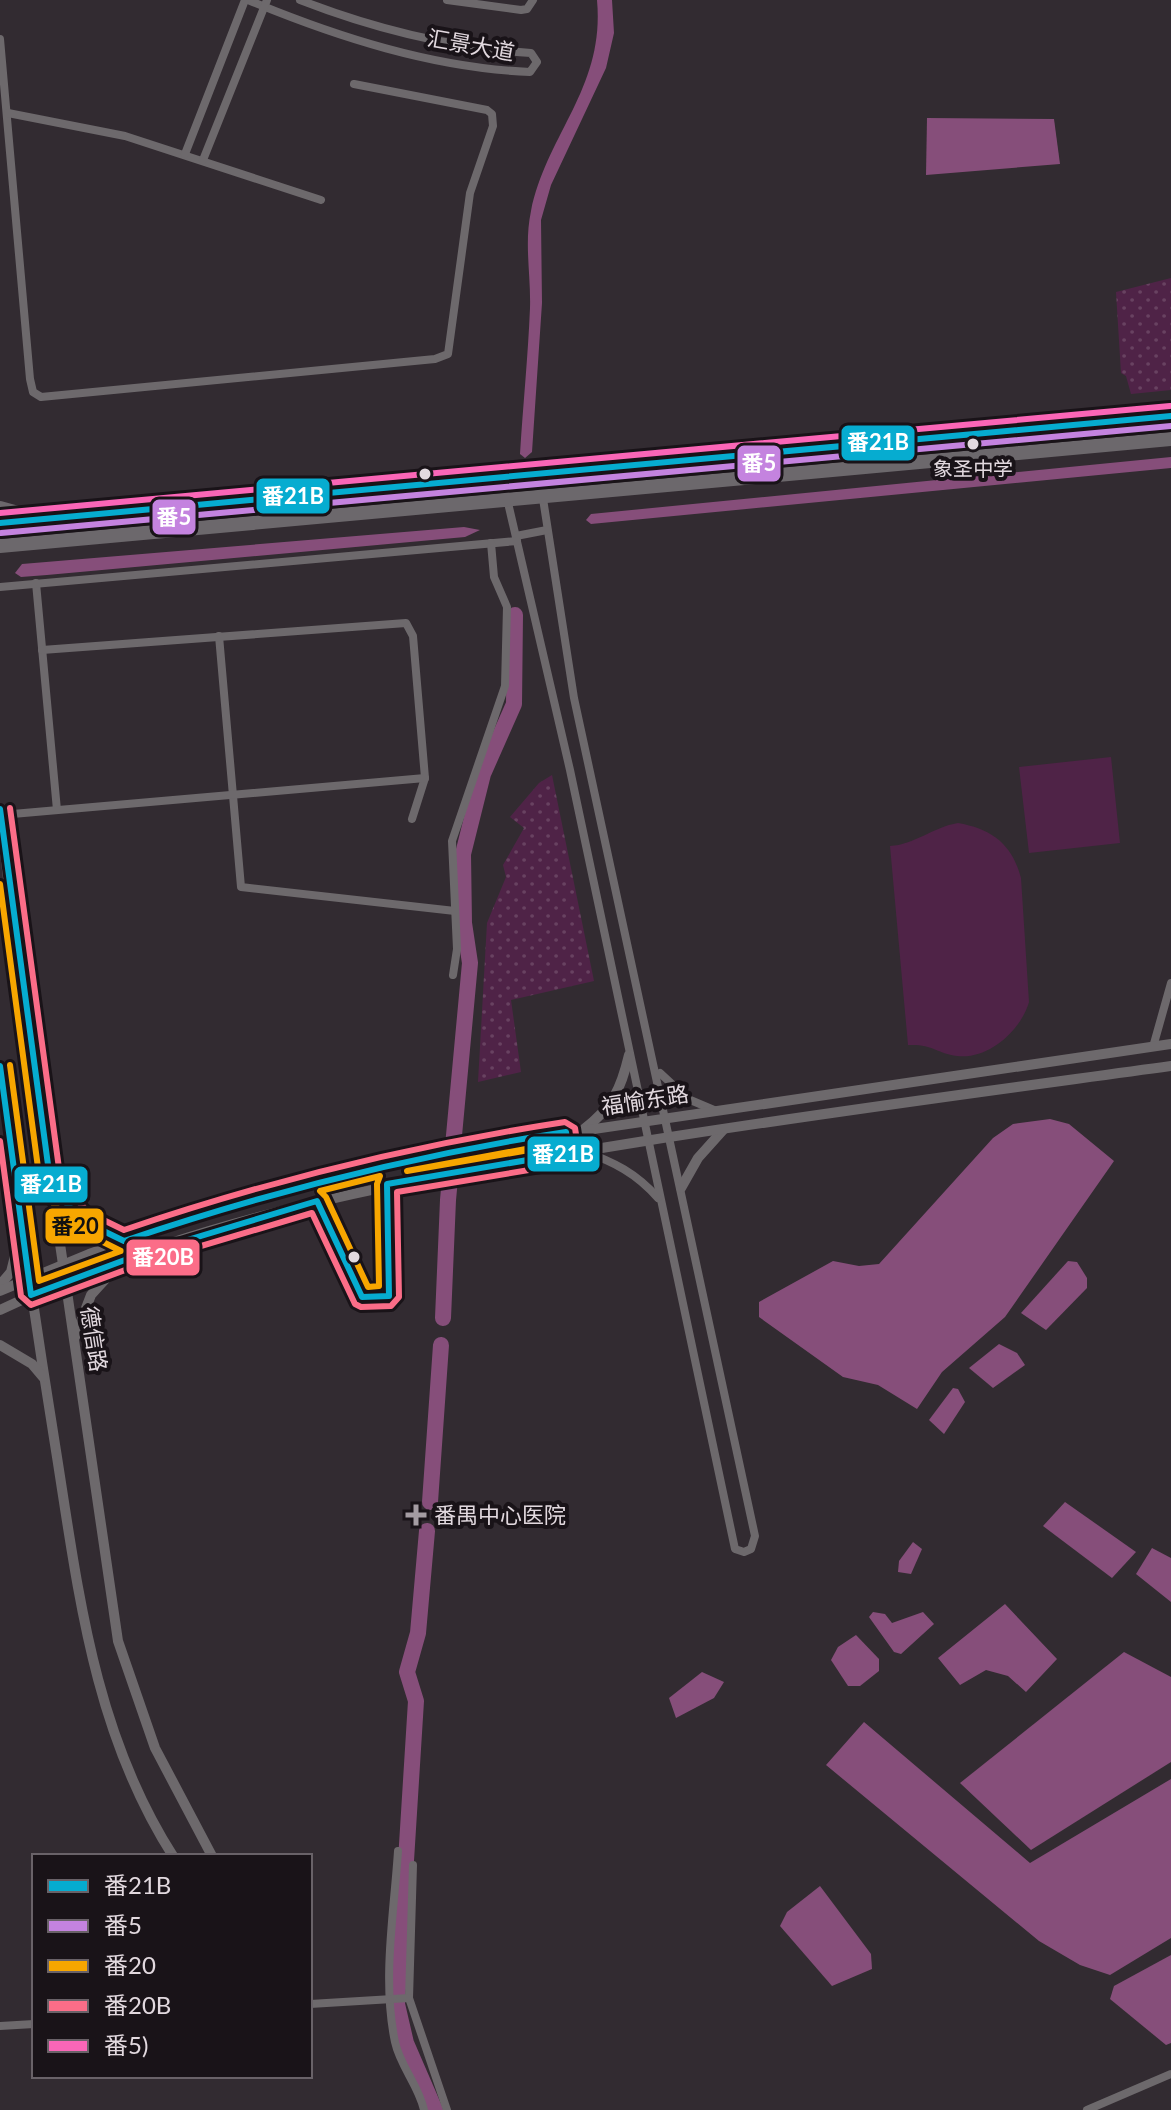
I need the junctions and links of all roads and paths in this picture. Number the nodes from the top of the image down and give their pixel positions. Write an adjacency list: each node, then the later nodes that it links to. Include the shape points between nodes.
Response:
1 (247, 0): 5 (street, 汇景大道); 9 (street)
2 (300, 0): 5 (street, 汇景大道, via 431,38 531,53 537,62 530,72 427,57 338,34)
3 (447, 0): 4 (street, via 521,10)
4 (533, 0)
5 (265, 3): 10 (street)
6 (0, 39): 8 (street)
7 (354, 84): 8 (street, via 492,114 493,126 470,193 451,350 442,357 37,395 30,379)
8 (8, 113): 9 (street)
9 (185, 154): 10 (street)
10 (203, 160): 11 (street)
11 (321, 200)
12 (1171, 416): 14 (highway)
13 (1171, 439): 18 (highway)
14 (573, 470): 15 (highway); 18 (highway)
15 (539, 473): 16 (highway); 19 (street)
16 (502, 477): 17 (highway); 20 (street)
17 (470, 479): 21 (highway); 23 (highway)
18 (576, 492): 19 (highway)
19 (542, 496): 20 (highway); 25 (street)
20 (507, 499): 21 (highway); 26 (street)
21 (473, 502): 28 (highway)
22 (0, 508): 23 (highway)
23 (45, 518): 24 (highway)
24 (0, 523)
25 (547, 530): 26 (street); 46 (street, via 574,698)
26 (516, 538): 27 (street); 44 (street)
27 (491, 543): 29 (street); 39 (street, via 494,577 507,607 505,686 452,841)
28 (0, 546)
29 (36, 583): 30 (street); 32 (street)
30 (0, 587)
31 (219, 636): 32 (street); 33 (street, via 406,623 413,636); 34 (street)
32 (42, 650): 36 (street)
33 (425, 778): 34 (street); 38 (street)
34 (232, 795): 36 (street); 39 (street, via 241,887)
35 (0, 809): 37 (street, 德信路)
36 (57, 810): 37 (street)
37 (1, 815): 58 (street, 德信路)
38 (412, 819)
39 (455, 911): 40 (street)
40 (453, 975)
41 (1171, 983): 43 (street)
42 (1171, 1044): 43 (street, 福愉东路)
43 (1153, 1047): 48 (street, 福愉东路)
44 (629, 1055): 50 (street); 52 (street, via 616,1098)
45 (0, 1066): 61 (street)
46 (655, 1066): 48 (street, via 672,1088); 49 (street)
47 (1171, 1066): 51 (street, 福愉东路)
48 (714, 1110): 49 (street, 福愉东路)
49 (667, 1117): 50 (street, 福愉东路); 54 (street)
50 (643, 1121): 52 (street, 福愉东路); 55 (street)
51 (724, 1129): 54 (street, 福愉东路); 59 (street)
52 (581, 1130): 53 (street, 福愉东路)
53 (566, 1132): 57 (street); 62 (street, 福愉东路, via 432,1153 268,1193)
54 (670, 1137): 55 (street, 福愉东路); 59 (street)
55 (648, 1141): 56 (street, 福愉东路); 60 (street)
56 (582, 1151): 57 (street, 福愉东路); 60 (street, via 642,1179)
57 (569, 1153): 63 (street, 福愉东路, via 474,1167 294,1207)
58 (51, 1187): 62 (street, via 85,1224); 64 (street, 德信路)
59 (681, 1188): 60 (street, via 755,1536 751,1549 744,1552 735,1549)
60 (660, 1201)
61 (21, 1222): 65 (street); 67 (street, via 19,1249)
62 (124, 1241): 64 (street, 福愉东路)
63 (123, 1260): 66 (street, 福愉东路); 70 (street, via 91,1295)
64 (63, 1264): 65 (street, 福愉东路); 66 (street, 德信路)
65 (29, 1278): 67 (street, 福愉东路); 68 (street)
66 (65, 1281): 68 (street, 福愉东路); 70 (street, 德信路)
67 (0, 1288)
68 (31, 1295): 69 (street, 福愉东路); 72 (street)
69 (0, 1310)
70 (74, 1342): 75 (street, 德信路, via 118,1641 155,1748)
71 (0, 1345): 72 (street)
72 (44, 1378): 74 (street, via 100,1696 137,1791)
73 (398, 1851): 78 (street)
74 (172, 1854)
75 (211, 1854)
76 (413, 1865): 77 (street)
77 (407, 1998): 78 (street); 84 (street)
78 (390, 1999): 79 (street); 83 (street, via 396,2047)
79 (312, 2004)
80 (32, 2024): 81 (street)
81 (0, 2026)
82 (1171, 2074): 85 (street)
83 (424, 2110)
84 (447, 2110)
85 (1087, 2110)

